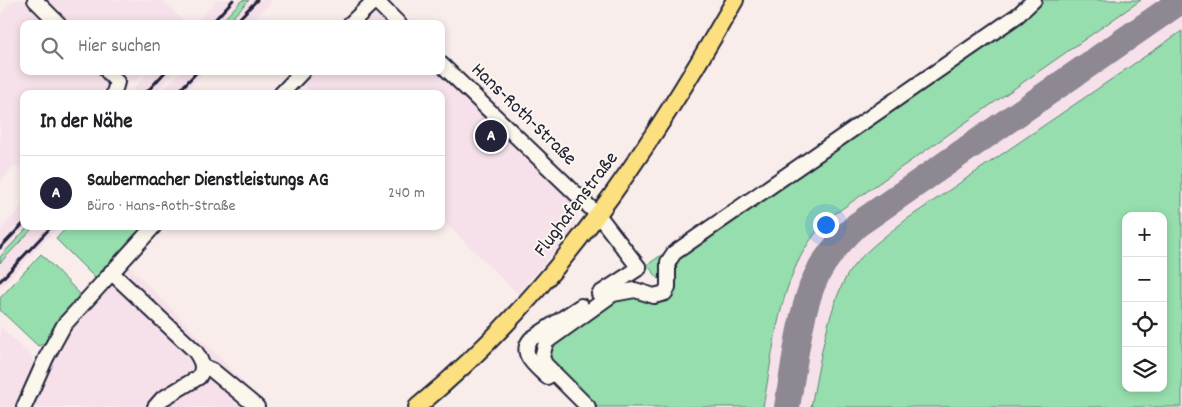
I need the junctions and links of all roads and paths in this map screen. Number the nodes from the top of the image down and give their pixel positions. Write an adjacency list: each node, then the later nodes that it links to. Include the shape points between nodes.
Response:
1 (35, 0): 5 (street)
2 (374, 0): 6 (street); 7 (street)
3 (735, 0): 13 (main road, Flughafenstraße, via 669,113)
4 (1034, 0): 22 (street, via 1018,15 674,253 668,262 668,287 663,291 654,296 635,290 613,294 546,342 542,357 545,364)
5 (55, 20)
6 (354, 20)
7 (395, 20)
8 (445, 68): 13 (street, Hans-Roth-Straße)
9 (111, 75): 11 (street, via 117,82)
10 (299, 75): 12 (street)
11 (115, 90)
12 (285, 90)
13 (599, 216): 20 (main road, Flughafenstraße, via 498,333); 21 (street, Hans-Roth-Straße, via 639,268 531,339 525,350)
14 (150, 230): 15 (street)
15 (111, 272): 16 (street, via 194,351); 17 (street, via 64,325)
16 (202, 366): 18 (street, via 199,377 162,398); 19 (street, via 212,370)
17 (24, 407)
18 (154, 407)
19 (257, 407)
20 (417, 407)
21 (576, 407)
22 (588, 407)

